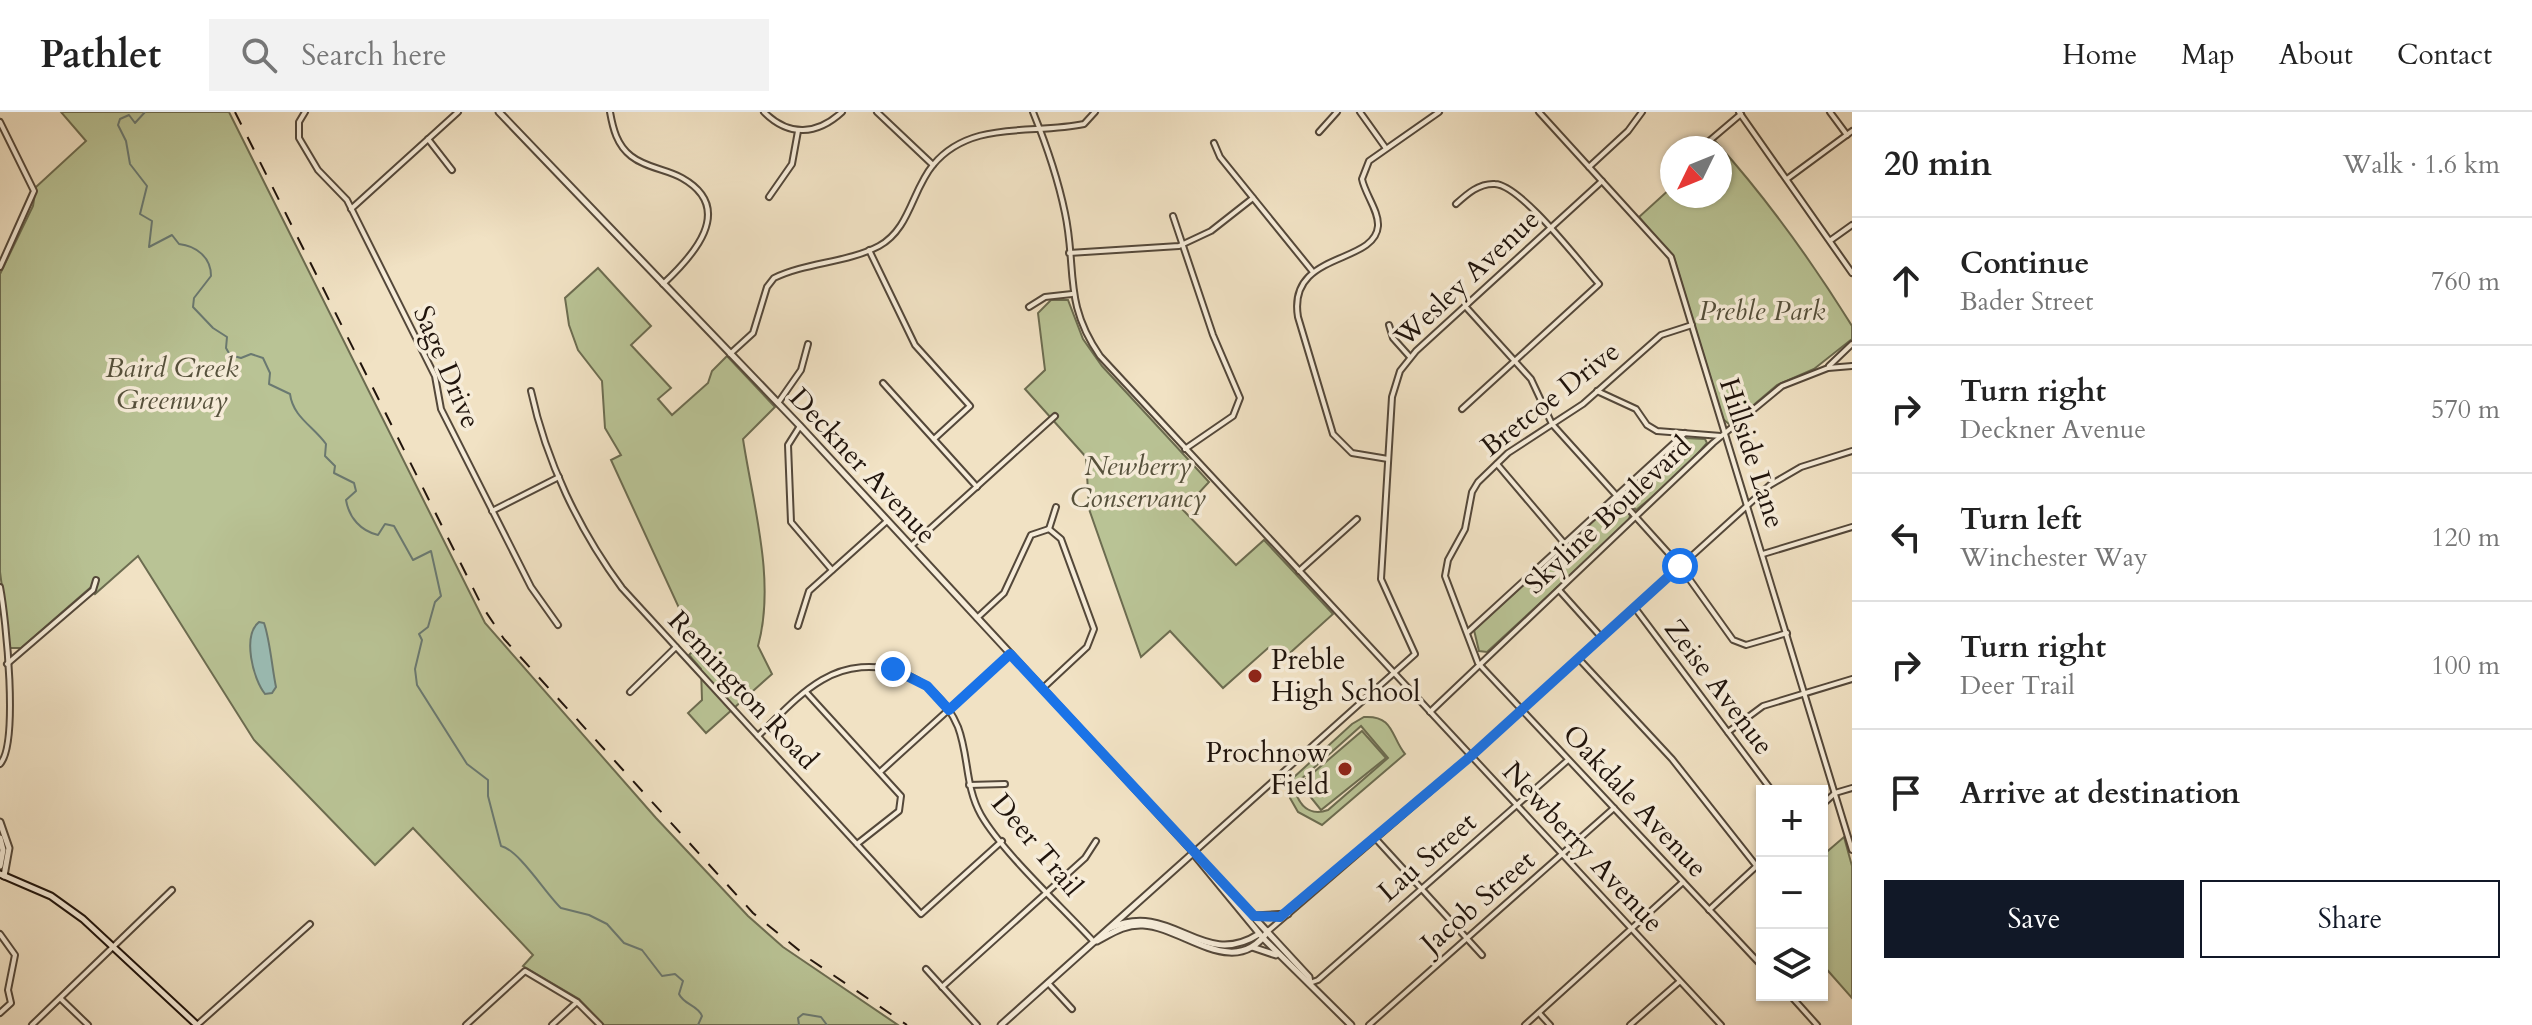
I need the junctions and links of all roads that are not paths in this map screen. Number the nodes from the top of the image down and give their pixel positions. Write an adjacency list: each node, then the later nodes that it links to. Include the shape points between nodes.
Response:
1 (305, 112): 34 (street, Sage Drive, via 298,129 303,146)
2 (458, 112): 23 (street)
3 (499, 112): 45 (street, Deckner Avenue)
4 (610, 112): 45 (street, via 615,135 627,153 683,178 704,204 702,242)
5 (764, 112): 19 (street)
6 (842, 112): 19 (street, via 820,128)
7 (877, 112): 26 (street)
8 (1033, 112): 18 (street, Newberry Avenue)
9 (1095, 112): 18 (street, via 1084,124)
10 (1337, 112): 20 (street)
11 (1360, 112): 25 (street)
12 (1439, 112): 25 (street)
13 (1539, 112): 27 (street, Hillside Lane)
14 (1642, 112): 27 (street)
15 (1830, 112): 21 (street)
16 (1740, 113): 22 (street); 29 (street)
17 (0, 122): 42 (street, via 34,191)
18 (1039, 128): 26 (street, via 984,134); 41 (street, Newberry Avenue, via 1066,214)
19 (798, 131): 31 (street, via 792,164)
20 (1319, 132)
21 (1850, 133): 29 (street)
22 (1714, 136)
23 (428, 139): 28 (street); 34 (street)
24 (1214, 143): 32 (street)
25 (1385, 147): 43 (street, via 1369,161 1362,179 1377,220 1375,235)
26 (933, 165): 40 (street, via 898,229)
27 (1589, 167): 30 (street, Hillside Lane)
28 (452, 170)
29 (1787, 179): 38 (street)
30 (1602, 181): 37 (street, Wesley Avenue); 50 (street, Hillside Lane, via 1671,257)
31 (769, 197)
32 (1253, 198): 39 (street, via 1211,231); 43 (street)
33 (1456, 204): 37 (street, via 1468,193 1494,184 1511,189)
34 (351, 209): 78 (street, Sage Drive, via 435,376 441,409)
35 (1173, 216): 39 (street)
36 (1852, 225): 38 (street)
37 (1549, 229): 47 (street, Wesley Avenue); 55 (street, via 1599,284)
38 (1831, 240): 44 (street)
39 (1182, 245): 41 (street); 69 (street, via 1240,398 1233,416)
40 (869, 250): 53 (street, via 774,278 753,333); 68 (street, via 915,345 970,406)
41 (1069, 253): 46 (street, Newberry Avenue)
42 (0, 267)
43 (1313, 272): 71 (street, via 1299,291 1297,310 1330,427 1352,453)
44 (1852, 273)
45 (663, 284): 53 (street, Deckner Avenue)
46 (1072, 294): 48 (street, via 1045,297); 69 (street, Newberry Avenue, via 1081,324 1100,356)
47 (1465, 306): 54 (street, Wesley Avenue); 55 (street)
48 (1029, 307)
49 (1389, 325): 54 (street)
50 (1692, 325): 60 (street, Bretcoe Drive, via 1661,335); 67 (street, Hillside Lane)
51 (808, 344): 61 (street, via 801,370)
52 (1852, 344): 57 (street, Skyline Boulevard)
53 (730, 354): 61 (street, Deckner Avenue)
54 (1410, 357): 71 (street, Wesley Avenue, via 1393,388)
55 (1515, 361): 62 (street); 64 (street, via 1531,379)
56 (1852, 366): 57 (street, Skyline Boulevard)
57 (1828, 368): 67 (street, Skyline Boulevard, via 1782,386)
58 (883, 383): 68 (street)
59 (531, 391): 73 (street, Remington Road, via 541,441)
60 (1597, 391): 64 (street, Bretcoe Drive); 66 (street, via 1636,409 1653,430)
61 (778, 403): 65 (street, Deckner Avenue)
62 (1462, 409)
63 (1055, 416): 74 (street)
64 (1552, 424): 72 (street, Bretcoe Drive); 75 (street)
65 (800, 426): 81 (street, Deckner Avenue); 88 (street, via 788,445 791,522)
66 (1685, 433): 67 (street); 75 (street, Skyline Boulevard)
67 (1724, 436): 77 (street, Hillside Lane); 79 (street, Skyline Boulevard)
68 (934, 439): 74 (street)
69 (1185, 449): 89 (street, Newberry Avenue)
70 (1852, 451): 77 (street, via 1790,472)
71 (1388, 459): 105 (street, Wesley Avenue, via 1381,579 1415,654)
72 (1497, 464): 84 (street); 97 (street, Bretcoe Drive, via 1472,492 1465,529 1445,570)
73 (559, 477): 78 (street); 100 (street, Remington Road, via 603,562)
74 (977, 487): 85 (street)
75 (1617, 495): 79 (street); 84 (street, Skyline Boulevard)
76 (1056, 507): 83 (street)
77 (1746, 507): 86 (street, Hillside Lane); 87 (street)
78 (492, 511): 95 (street, Sage Drive, via 531,587)
79 (1637, 518): 87 (street); 92 (street, Skyline Boulevard)
80 (1357, 519): 89 (street)
81 (887, 521): 85 (street, Deckner Avenue); 88 (street)
82 (1852, 527): 86 (street)
83 (1049, 529): 94 (street, via 1031,535 1004,593); 107 (street, via 1061,539 1093,634 1087,647)
84 (1564, 543): 97 (street, Skyline Boulevard)
85 (911, 546): 94 (street, Deckner Avenue)
86 (1763, 554): 98 (street, Hillside Lane)
87 (1680, 566): 93 (street); 98 (street, via 1736,643)
88 (832, 570): 96 (street, via 807,594)
89 (1299, 571): 105 (street, Newberry Avenue)
90 (96, 580): 104 (street, via 93,590)
91 (0, 587): 104 (street)
92 (1559, 590): 99 (street); 103 (street, Skyline Boulevard)
93 (1635, 608): 99 (street); 114 (street, Zeise Avenue)
94 (977, 618): 101 (street, Deckner Avenue)
95 (558, 625)
96 (798, 626)
97 (1468, 632): 103 (street, Bretcoe Drive)
98 (1787, 633): 110 (street, Hillside Lane)
99 (1602, 638): 102 (street)
100 (676, 647): 109 (street); 115 (street, Remington Road)
101 (1010, 654): 107 (street, Deckner Avenue); 111 (street)
102 (1579, 659): 112 (street); 137 (street, via 1672,759)
103 (1478, 663): 112 (street, Oakdale Avenue); 113 (street, Skyline Boulevard)
104 (7, 664): 118 (street, via 11,738)
105 (1394, 673): 113 (street, Newberry Avenue); 135 (street)
106 (1852, 679): 110 (street)
107 (1042, 689): 135 (street, Deckner Avenue)
108 (806, 691): 111 (street, Deer Trail, via 844,670 881,667 920,680); 115 (street, Deer Trail); 119 (street)
109 (630, 692)
110 (1805, 693): 114 (street, via 1763,706); 124 (street, Hillside Lane)
111 (949, 710): 119 (street); 121 (street, Deer Trail, via 961,736)
112 (1522, 710): 116 (street); 117 (street, Oakdale Avenue)
113 (1430, 712): 116 (street, Newberry Avenue)
114 (1728, 732): 122 (street, Zeise Avenue)
115 (758, 736): 133 (street, Remington Road)
116 (1471, 756): 126 (street, Newberry Avenue); 130 (street)
117 (1568, 759): 126 (street, Lau Street); 127 (street, Oakdale Avenue)
118 (0, 764)
119 (880, 772): 133 (street, via 900,795 901,808)
120 (1005, 784): 121 (street)
121 (969, 785): 131 (street, Deer Trail, via 979,811)
122 (1768, 785)
123 (1852, 788): 124 (street)
124 (1835, 793): 125 (street); 134 (street, Hillside Lane)
125 (1828, 799)
126 (1516, 805): 136 (street, Newberry Avenue); 142 (street, Lau Street)
127 (1614, 808): 136 (street, Jacob Street); 141 (street, Oakdale Avenue)
128 (0, 822): 140 (street, via 9,848)
129 (0, 838): 138 (street)
130 (1375, 838): 142 (street); 146 (street)
131 (1002, 841): 133 (street, Remington Road, via 921,914); 144 (street, Deer Trail)
132 (1096, 841): 144 (street, via 1088,856)
133 (857, 844)
134 (1852, 850)
135 (1193, 853): 147 (street, Deckner Avenue); 151 (street); 153 (street, Deckner Avenue)
136 (1562, 854): 149 (street, Newberry Avenue); 154 (street, Jacob Street)
137 (1756, 865)
138 (0, 866)
139 (1756, 867): 145 (street)
140 (2, 875): 157 (street, via 51,896)
141 (1683, 882): 145 (street, Oakdale Avenue); 149 (street)
142 (1422, 888): 154 (street); 164 (street, Lau Street)
143 (172, 890): 157 (street)
144 (1048, 892): 155 (street, Deer Trail); 165 (street)
145 (1709, 910): 160 (street, Oakdale Avenue)
146 (1288, 914): 147 (street); 150 (street)
147 (1254, 916): 150 (street, Deckner Avenue)
148 (310, 924): 174 (street)
149 (1632, 930): 162 (street, Newberry Avenue); 171 (street)
150 (1268, 931): 153 (street); 164 (street, Deckner Avenue)
151 (1102, 932): 153 (street, via 1140,919 1218,946); 155 (street)
152 (0, 934): 170 (street, via 15,955 8,990 11,1003)
153 (1261, 936): 156 (street); 159 (street, Deckner Avenue)
154 (1468, 937): 158 (street); 181 (street, Jacob Street)
155 (1094, 942): 156 (street, via 1119,929 1145,925 1212,950); 163 (street)
156 (1251, 947): 159 (street)
157 (115, 948): 166 (street); 174 (street)
158 (1482, 955)
159 (1281, 957): 164 (street, Deckner Avenue)
160 (1756, 960)
161 (926, 969): 165 (street)
162 (1680, 981): 184 (street); 185 (street, Newberry Avenue)
163 (1048, 983): 169 (street); 179 (street)
164 (1310, 983): 180 (street, Deckner Avenue)
165 (942, 987): 178 (street)
166 (60, 999): 172 (street); 173 (street)
167 (1795, 1001): 186 (street)
168 (577, 1002): 175 (street, via 525,971); 176 (street); 177 (street)
169 (1072, 1009)
170 (0, 1013)
171 (1539, 1013): 182 (street); 183 (street)
172 (32, 1025)
173 (88, 1025)
174 (197, 1025)
175 (466, 1025)
176 (552, 1025)
177 (600, 1025)
178 (977, 1025)
179 (1001, 1025)
180 (1351, 1025)
181 (1369, 1025)
182 (1525, 1025)
183 (1550, 1025)
184 (1630, 1025)
185 (1721, 1025)
186 (1817, 1025)

